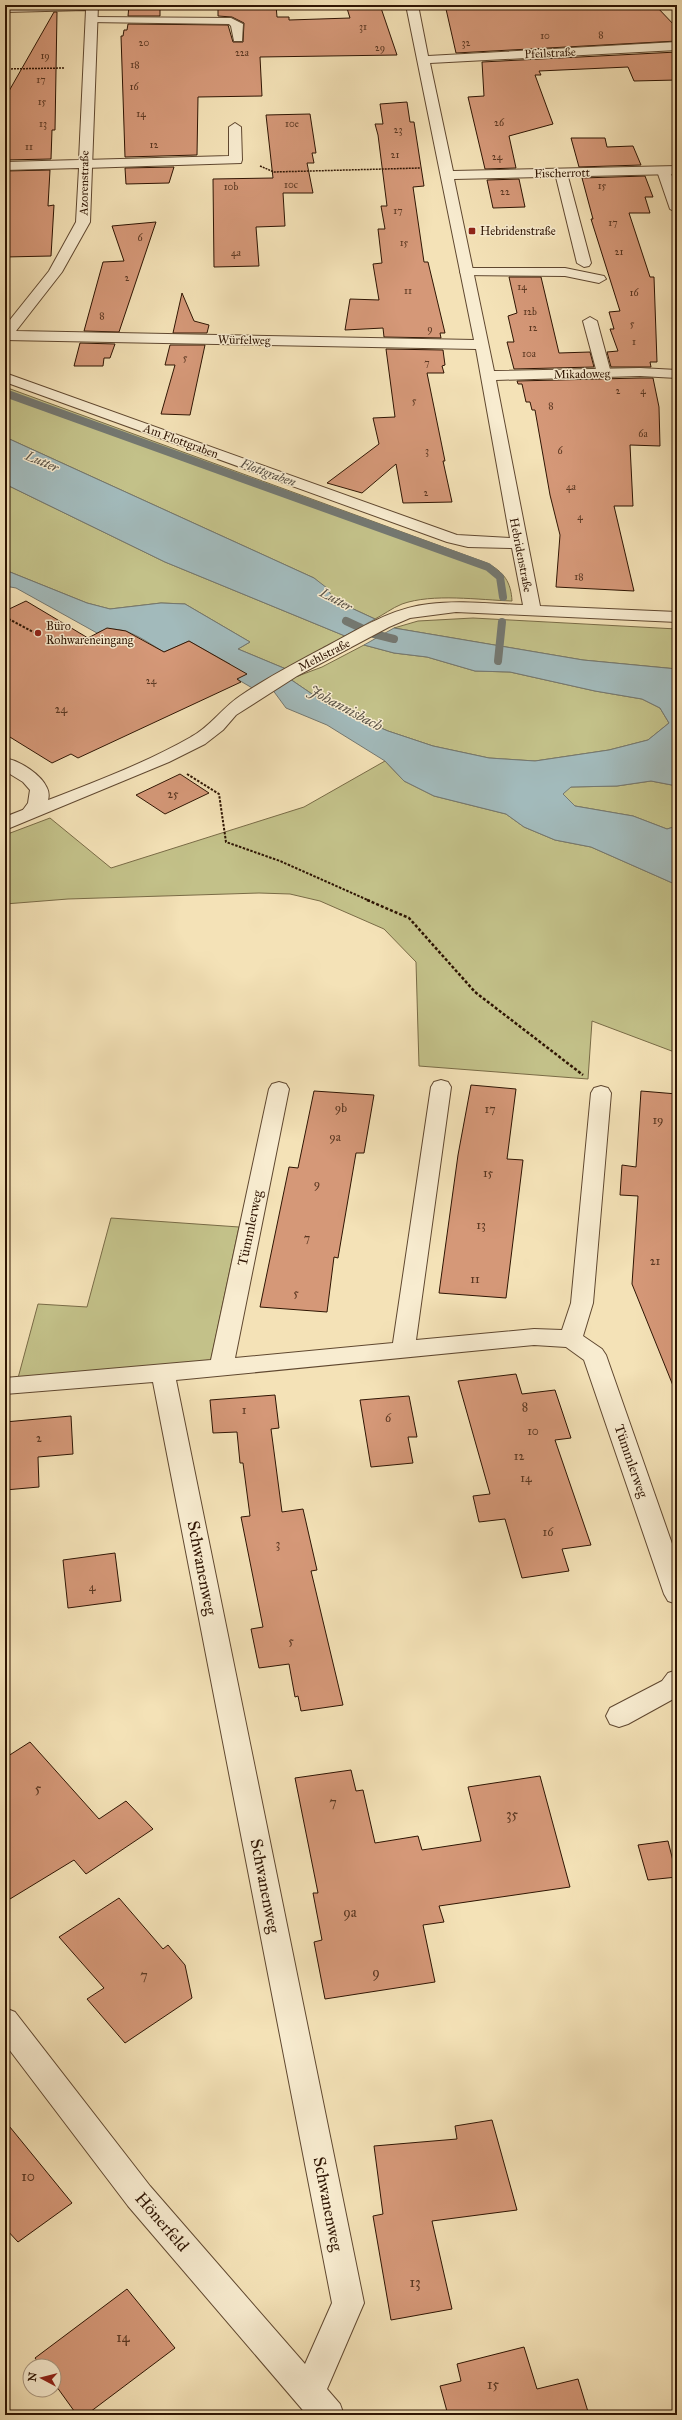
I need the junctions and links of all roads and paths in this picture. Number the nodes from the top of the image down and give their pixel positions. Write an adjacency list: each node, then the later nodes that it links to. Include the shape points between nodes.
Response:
1 (412, 5): 7 (street, Hebridenstraße)
2 (92, 6): 3 (street); 4 (street, Azorenstraße)
3 (5, 9)
4 (92, 20): 5 (street, via 231,21 237,24); 8 (street, Azorenstraße)
5 (238, 39)
6 (677, 46): 7 (street, Pfeilstraße)
7 (422, 60): 15 (street, Hebridenstraße)
8 (89, 67): 9 (path); 12 (street, Azorenstraße)
9 (5, 69)
10 (235, 128): 11 (street)
11 (236, 160): 12 (street); 15 (path, via 253,163 274,172)
12 (84, 164): 13 (street); 23 (street, Azorenstraße, via 83,222 55,272)
13 (5, 166)
14 (677, 170): 16 (street, Fischerrott)
15 (445, 171): 17 (street, Fischerrott); 20 (street, Hebridenstraße)
16 (663, 171): 17 (street, Fischerrott); 18 (street)
17 (561, 173): 19 (street)
18 (677, 209)
19 (584, 263)
20 (467, 272): 21 (street, via 565,272); 24 (street, Hebridenstraße)
21 (599, 279)
22 (590, 321): 25 (street)
23 (6, 335): 24 (street, Würfelweg)
24 (482, 345): 27 (street, Hebridenstraße)
25 (604, 373): 26 (street, Mikadoweg); 27 (street, Mikadoweg)
26 (677, 374)
27 (487, 376): 29 (street, Hebridenstraße)
28 (5, 377): 29 (street, Am Flottgraben, via 454,539 468,542)
29 (519, 543): 30 (street, Hebridenstraße)
30 (532, 610): 32 (street, Mehlstraße); 34 (street, Mehlstraße, via 456,607 405,614 291,672 247,699 210,732)
31 (5, 617): 33 (path)
32 (677, 617)
33 (37, 634)
34 (163, 758): 36 (street, Mehlstraße); 40 (path, via 219,794 226,842 280,861 409,918 475,992 583,1076 583,1091)
35 (5, 763): 36 (street, via 36,784 41,794 39,804)
36 (29, 814): 37 (street, Mehlstraße)
37 (5, 824)
38 (441, 1087): 42 (street)
39 (279, 1089): 43 (street, Tümmlerweg)
40 (601, 1093): 41 (street, via 582,1303)
41 (571, 1339): 42 (street, via 534,1338); 46 (street, Tümmlerweg, via 594,1355)
42 (403, 1351): 43 (street)
43 (221, 1368): 44 (street)
44 (163, 1373): 45 (street); 50 (street, Schwanenweg, via 348,2303)
45 (5, 1386)
46 (677, 1594)
47 (677, 1680): 48 (street, via 671,1688)
48 (619, 1716)
49 (5, 2022): 50 (street, Hönerfeld, via 139,2196)
50 (318, 2404)

